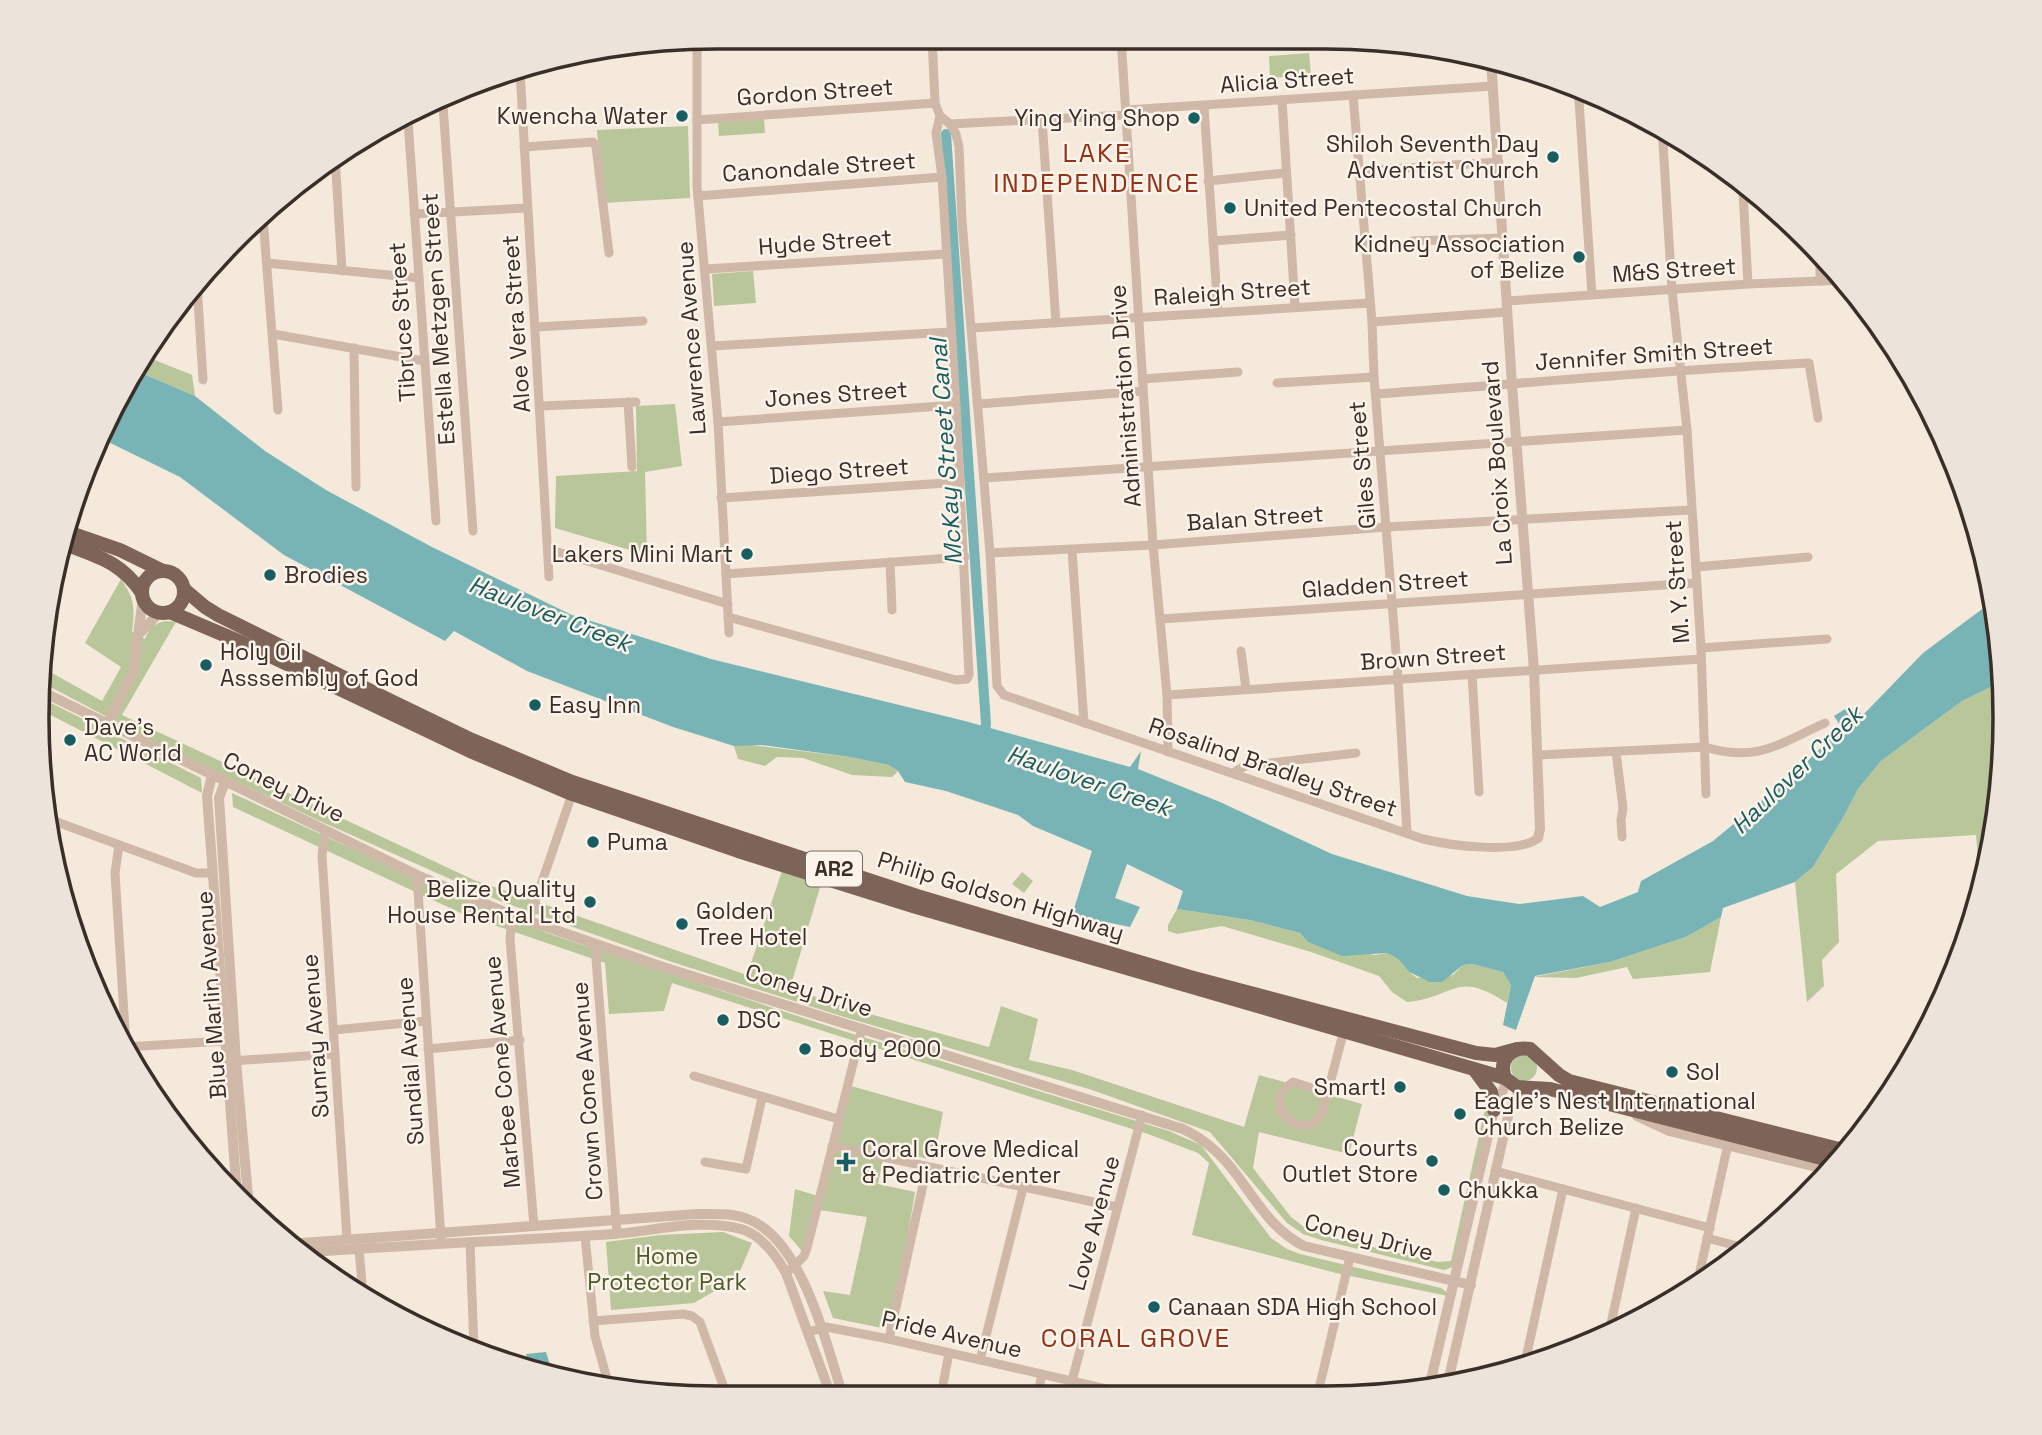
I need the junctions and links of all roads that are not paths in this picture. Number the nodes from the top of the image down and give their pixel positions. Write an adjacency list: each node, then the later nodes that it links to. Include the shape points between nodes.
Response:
1 (697, 49): 16 (street, Lawrence Avenue)
2 (933, 49): 10 (street)
3 (1122, 49): 13 (street, Administration Drive)
4 (1492, 71): 6 (street, La Croix Boulevard)
5 (520, 79): 20 (street, Aloe Vera Street)
6 (1493, 86): 7 (street, Alicia Street); 21 (street, La Croix Boulevard)
7 (1353, 95): 9 (street, Alicia Street); 23 (street, Giles Street)
8 (1578, 99): 48 (street)
9 (1282, 100): 11 (street, Alicia Street); 24 (street)
10 (935, 103): 14 (street); 16 (street, Gordon Street)
11 (1204, 106): 13 (street, Alicia Street); 26 (street)
12 (443, 108): 30 (street, Estella Metzgen Street)
13 (1126, 113): 15 (street, Alicia Street); 54 (street, Administration Drive)
14 (940, 116): 17 (street); 25 (street, via 936,133)
15 (1042, 119): 17 (street, Alicia Street); 57 (street)
16 (697, 120): 27 (street, Lawrence Avenue)
17 (950, 124): 59 (street, via 959,147)
18 (408, 125): 31 (street, Tibruce Street)
19 (1663, 141): 47 (street, M. Y. Street)
20 (524, 147): 29 (street, Aloe Vera Street); 37 (street, via 593,142)
21 (1499, 162): 23 (street); 34 (street, La Croix Boulevard)
22 (336, 169): 42 (street)
23 (1361, 171): 50 (street, Giles Street)
24 (1285, 173): 26 (street); 33 (street)
25 (942, 177): 27 (street, Canondale Street); 38 (street)
26 (1208, 181): 35 (street)
27 (698, 196): 40 (street, Lawrence Avenue)
28 (1743, 197): 46 (street)
29 (527, 208): 30 (street); 58 (street, Aloe Vera Street)
30 (449, 212): 31 (street); 93 (street, Estella Metzgen Street)
31 (414, 214): 43 (street, Tibruce Street)
32 (264, 227): 39 (street)
33 (1291, 235): 35 (street); 51 (street)
34 (1504, 238): 36 (street); 52 (street, La Croix Boulevard)
35 (1213, 241): 53 (street)
36 (1412, 241)
37 (609, 253)
38 (946, 254): 40 (street, Hyde Street); 60 (street)
39 (267, 262): 42 (street); 61 (street)
40 (706, 269): 62 (street, Lawrence Avenue)
41 (1820, 270): 44 (street)
42 (342, 271): 43 (street)
43 (419, 278): 64 (street, Tibruce Street)
44 (1820, 281): 45 (street, M&S Street); 46 (street, M&S Street)
45 (1830, 281)
46 (1748, 284): 47 (street, M&S Street)
47 (1672, 290): 48 (street, M&S Street); 65 (street, M. Y. Street)
48 (1592, 295): 52 (street, M&S Street)
49 (198, 298): 69 (street)
50 (1370, 303): 51 (street, Raleigh Street); 56 (street, Giles Street)
51 (1294, 306): 53 (street, Raleigh Street)
52 (1507, 307): 56 (street, M&S Street); 71 (street, La Croix Boulevard)
53 (1218, 313): 54 (street, Raleigh Street)
54 (1138, 317): 57 (street, Raleigh Street); 68 (street, Administration Drive)
55 (643, 321): 58 (street)
56 (1372, 322): 67 (street, Giles Street)
57 (1056, 323): 59 (street, Raleigh Street)
58 (536, 327): 76 (street, Aloe Vera Street)
59 (972, 328): 74 (street)
60 (950, 332): 62 (street); 75 (street)
61 (273, 334): 63 (street); 77 (street)
62 (712, 346): 79 (street, Lawrence Avenue)
63 (354, 348): 64 (street); 87 (street)
64 (424, 361): 91 (street, Tibruce Street)
65 (1679, 369): 71 (street, Jennifer Smith Street); 78 (street, Jennifer Smith Street, via 1809,363); 80 (street, M. Y. Street)
66 (1238, 372): 68 (street)
67 (1374, 377): 70 (street); 73 (street, Giles Street)
68 (1142, 379): 72 (street, Administration Drive)
69 (203, 380)
70 (1278, 383)
71 (1512, 384): 73 (street, Jennifer Smith Street); 81 (street, La Croix Boulevard)
72 (1143, 391): 74 (street); 84 (street, Administration Drive)
73 (1376, 394): 82 (street, Giles Street)
74 (979, 404): 85 (street)
75 (956, 405): 79 (street, Jones Street); 86 (street)
76 (541, 406): 83 (street, via 632,402); 97 (street, Aloe Vera Street)
77 (278, 410)
78 (1818, 418)
79 (718, 422): 88 (street, Lawrence Avenue)
80 (1688, 430): 81 (street); 89 (street, M. Y. Street)
81 (1516, 442): 82 (street); 90 (street, La Croix Boulevard)
82 (1380, 452): 84 (street); 92 (street, Giles Street)
83 (632, 467)
84 (1149, 468): 85 (street); 95 (street, Administration Drive)
85 (984, 478): 99 (street)
86 (961, 482): 88 (street, Diego Street); 100 (street)
87 (356, 487)
88 (721, 498): 105 (street, Lawrence Avenue)
89 (1691, 510): 90 (street, Balan Street); 103 (street, M. Y. Street)
90 (1522, 520): 92 (street, Balan Street); 109 (street, La Croix Boulevard)
91 (436, 522)
92 (1387, 527): 95 (street, Balan Street); 111 (street, Giles Street)
93 (473, 531)
94 (75, 534): 104 (main road)
95 (1153, 545): 98 (street, Balan Street); 116 (street, Administration Drive)
96 (71, 546): 110 (main road, via 120,567)
97 (548, 549): 106 (street, Aloe Vera Street); 112 (street)
98 (1073, 550): 99 (street, Balan Street); 129 (street)
99 (990, 553): 129 (street, Rosalind Bradley Street, via 997,686 1004,695)
100 (965, 557): 102 (street); 115 (street, via 971,667 967,679 956,680)
101 (1808, 557): 103 (street)
102 (890, 562): 105 (street); 113 (street)
103 (1696, 567): 107 (street, M. Y. Street)
104 (163, 571): 108 (main road, via 175,575); 110 (main road, via 146,580)
105 (726, 574): 112 (street, Lawrence Avenue)
106 (549, 576)
107 (1695, 583): 109 (street, Gladden Street); 120 (street, M. Y. Street)
108 (185, 590): 114 (main road, via 181,604); 163 (main road, Philip Goldson Highway / AR2, via 219,615 375,693 572,782 916,896 1190,977 1476,1053 1495,1055)
109 (1529, 594): 111 (street, Gladden Street); 123 (street, La Croix Boulevard)
110 (143, 596): 114 (main road, via 149,608); 118 (street)
111 (1391, 602): 116 (street, Gladden Street); 125 (street, Giles Street)
112 (728, 604): 115 (street, Lawrence Avenue)
113 (891, 610)
114 (165, 613): 118 (street); 141 (main road, Philip Goldson Highway / AR2, via 243,643)
115 (728, 617): 117 (street, Lawrence Avenue)
116 (1161, 619): 128 (street, Administration Drive)
117 (729, 633)
118 (139, 634): 131 (street, via 128,685)
119 (1826, 639): 120 (street)
120 (1701, 648): 122 (street, M. Y. Street)
121 (1241, 651): 126 (street)
122 (1701, 659): 123 (street, Brown Street); 132 (street, M. Y. Street)
123 (1534, 670): 124 (street, Brown Street); 136 (street, La Croix Boulevard)
124 (1472, 674): 125 (street, Brown Street); 140 (street)
125 (1398, 678): 126 (street, Brown Street); 145 (street, Giles Street)
126 (1246, 689): 128 (street, Brown Street)
127 (50, 695): 131 (street, Coney Drive)
128 (1167, 695): 134 (street, Administration Drive)
129 (1084, 723): 134 (street, Rosalind Bradley Street)
130 (1825, 723): 132 (street, via 1753,754)
131 (107, 725): 138 (street, Coney Drive)
132 (1705, 747): 133 (street); 142 (street, M. Y. Street)
133 (1616, 751): 136 (street); 146 (street)
134 (1168, 752): 137 (street, Rosalind Bradley Street)
135 (1356, 753): 137 (street, via 1245,765)
136 (1538, 755): 147 (street, La Croix Boulevard)
137 (1233, 773): 145 (street, Rosalind Bradley Street)
138 (212, 775): 139 (street, Coney Drive); 149 (street, Blue Marlin Avenue, via 207,796)
139 (225, 782): 144 (street, Coney Drive); 166 (street, Blue Marlin Avenue, via 219,798)
140 (1479, 792)
141 (572, 794): 152 (street); 158 (main road, Philip Goldson Highway / AR2, via 903,903)
142 (1706, 794)
143 (58, 822): 148 (street)
144 (325, 830): 150 (street, Coney Drive); 157 (street, Sunray Avenue, via 322,856)
145 (1407, 833): 147 (street, Rosalind Bradley Street, via 1466,846 1523,845)
146 (1622, 837)
147 (1538, 838)
148 (119, 845): 149 (street, via 196,873); 155 (street, via 115,873)
149 (212, 873): 160 (street, Blue Marlin Avenue)
150 (417, 874): 151 (street, Coney Drive); 154 (street, Sundial Avenue)
151 (512, 915): 152 (street, Coney Drive); 159 (street, Marbee Cone Avenue, via 510,939)
152 (529, 920): 153 (street, Coney Drive)
153 (595, 945): 156 (street, Coney Drive); 192 (street, Crown Cone Avenue)
154 (426, 1021): 157 (street); 162 (street, Sundial Avenue)
155 (125, 1025)
156 (862, 1028): 175 (street, Coney Drive); 176 (street)
157 (334, 1030): 164 (street, Sunray Avenue)
158 (1344, 1030): 167 (main road, Philip Goldson Highway / AR2); 171 (street)
159 (520, 1040): 162 (street); 191 (street, Marbee Cone Avenue)
160 (224, 1041): 161 (street); 166 (street, Blue Marlin Avenue)
161 (136, 1046)
162 (428, 1049): 195 (street, Sundial Avenue)
163 (1517, 1049): 165 (main road, via 1530,1049); 169 (main road, via 1504,1061)
164 (335, 1054): 166 (street); 196 (street, Sunray Avenue)
165 (1540, 1057): 170 (main road, via 1542,1075); 179 (main road, via 1569,1081)
166 (231, 1061): 185 (street, Blue Marlin Avenue); 188 (street, Blue Marlin Avenue)
167 (1474, 1068): 169 (main road, Philip Goldson Highway / AR2); 174 (main road, via 1491,1092)
168 (694, 1076): 172 (street)
169 (1506, 1079): 170 (main road); 174 (street)
170 (1526, 1088): 173 (main road, via 1550,1089); 184 (street, via 1509,1112)
171 (1327, 1093): 171 (street, via 1321,1114 1310,1125 1289,1121 1279,1107 1280,1097 1293,1082)
172 (762, 1098): 176 (street); 181 (street, via 746,1169)
173 (1608, 1104): 177 (street, via 1669,1130); 180 (main road)
174 (1494, 1110): 206 (street)
175 (1142, 1115): 189 (street, Love Avenue); 202 (street, Coney Drive, via 1183,1129 1212,1148 1283,1234 1304,1246)
176 (838, 1119): 178 (street)
177 (1728, 1144): 183 (street); 193 (street)
178 (832, 1146): 182 (street); 203 (street, via 807,1248)
179 (1836, 1147)
180 (1826, 1159)
181 (705, 1162)
182 (926, 1167): 186 (street); 213 (street)
183 (1818, 1167)
184 (1496, 1171): 187 (street); 208 (street)
185 (236, 1181)
186 (1023, 1188): 189 (street); 217 (street)
187 (1563, 1189): 190 (street); 216 (street)
188 (247, 1192)
189 (1117, 1207): 222 (street, Love Avenue)
190 (1636, 1208): 193 (street); 210 (street)
191 (534, 1226): 192 (street); 195 (street)
192 (616, 1228): 194 (street); 203 (street, via 697,1214 746,1218 772,1234); 205 (street, via 722,1226 744,1230 777,1256)
193 (1709, 1233): 199 (street); 204 (street)
194 (585, 1236): 197 (street); 209 (street)
195 (441, 1238): 196 (street); 197 (street); 200 (street)
196 (347, 1239): 198 (street)
197 (470, 1242): 214 (street)
198 (304, 1243)
199 (1736, 1244)
200 (359, 1249): 201 (street); 207 (street)
201 (316, 1252)
202 (1350, 1257): 206 (street, Coney Drive); 229 (street)
203 (796, 1265): 205 (street); 211 (street)
204 (1700, 1270)
205 (786, 1273): 212 (street)
206 (1454, 1280): 208 (street, Coney Drive); 221 (street)
207 (362, 1283)
208 (1471, 1285): 218 (street)
209 (593, 1321): 220 (street); 223 (street, via 692,1316 700,1322)
210 (1612, 1321)
211 (821, 1328): 212 (street, Pride Avenue); 213 (street, Pride Avenue); 225 (street)
212 (809, 1332): 224 (street)
213 (889, 1339): 215 (street, Pride Avenue)
214 (474, 1340)
215 (949, 1353): 217 (street, Pride Avenue); 226 (street)
216 (1527, 1355)
217 (980, 1360): 219 (street, Pride Avenue)
218 (1450, 1374)
219 (1042, 1375): 222 (street, Pride Avenue); 227 (street)
220 (606, 1376)
221 (1432, 1377)
222 (1072, 1381): 228 (street, Pride Avenue)
223 (723, 1386)
224 (828, 1386)
225 (840, 1386)
226 (943, 1386)
227 (1039, 1386)
228 (1094, 1386)
229 (1320, 1386)

